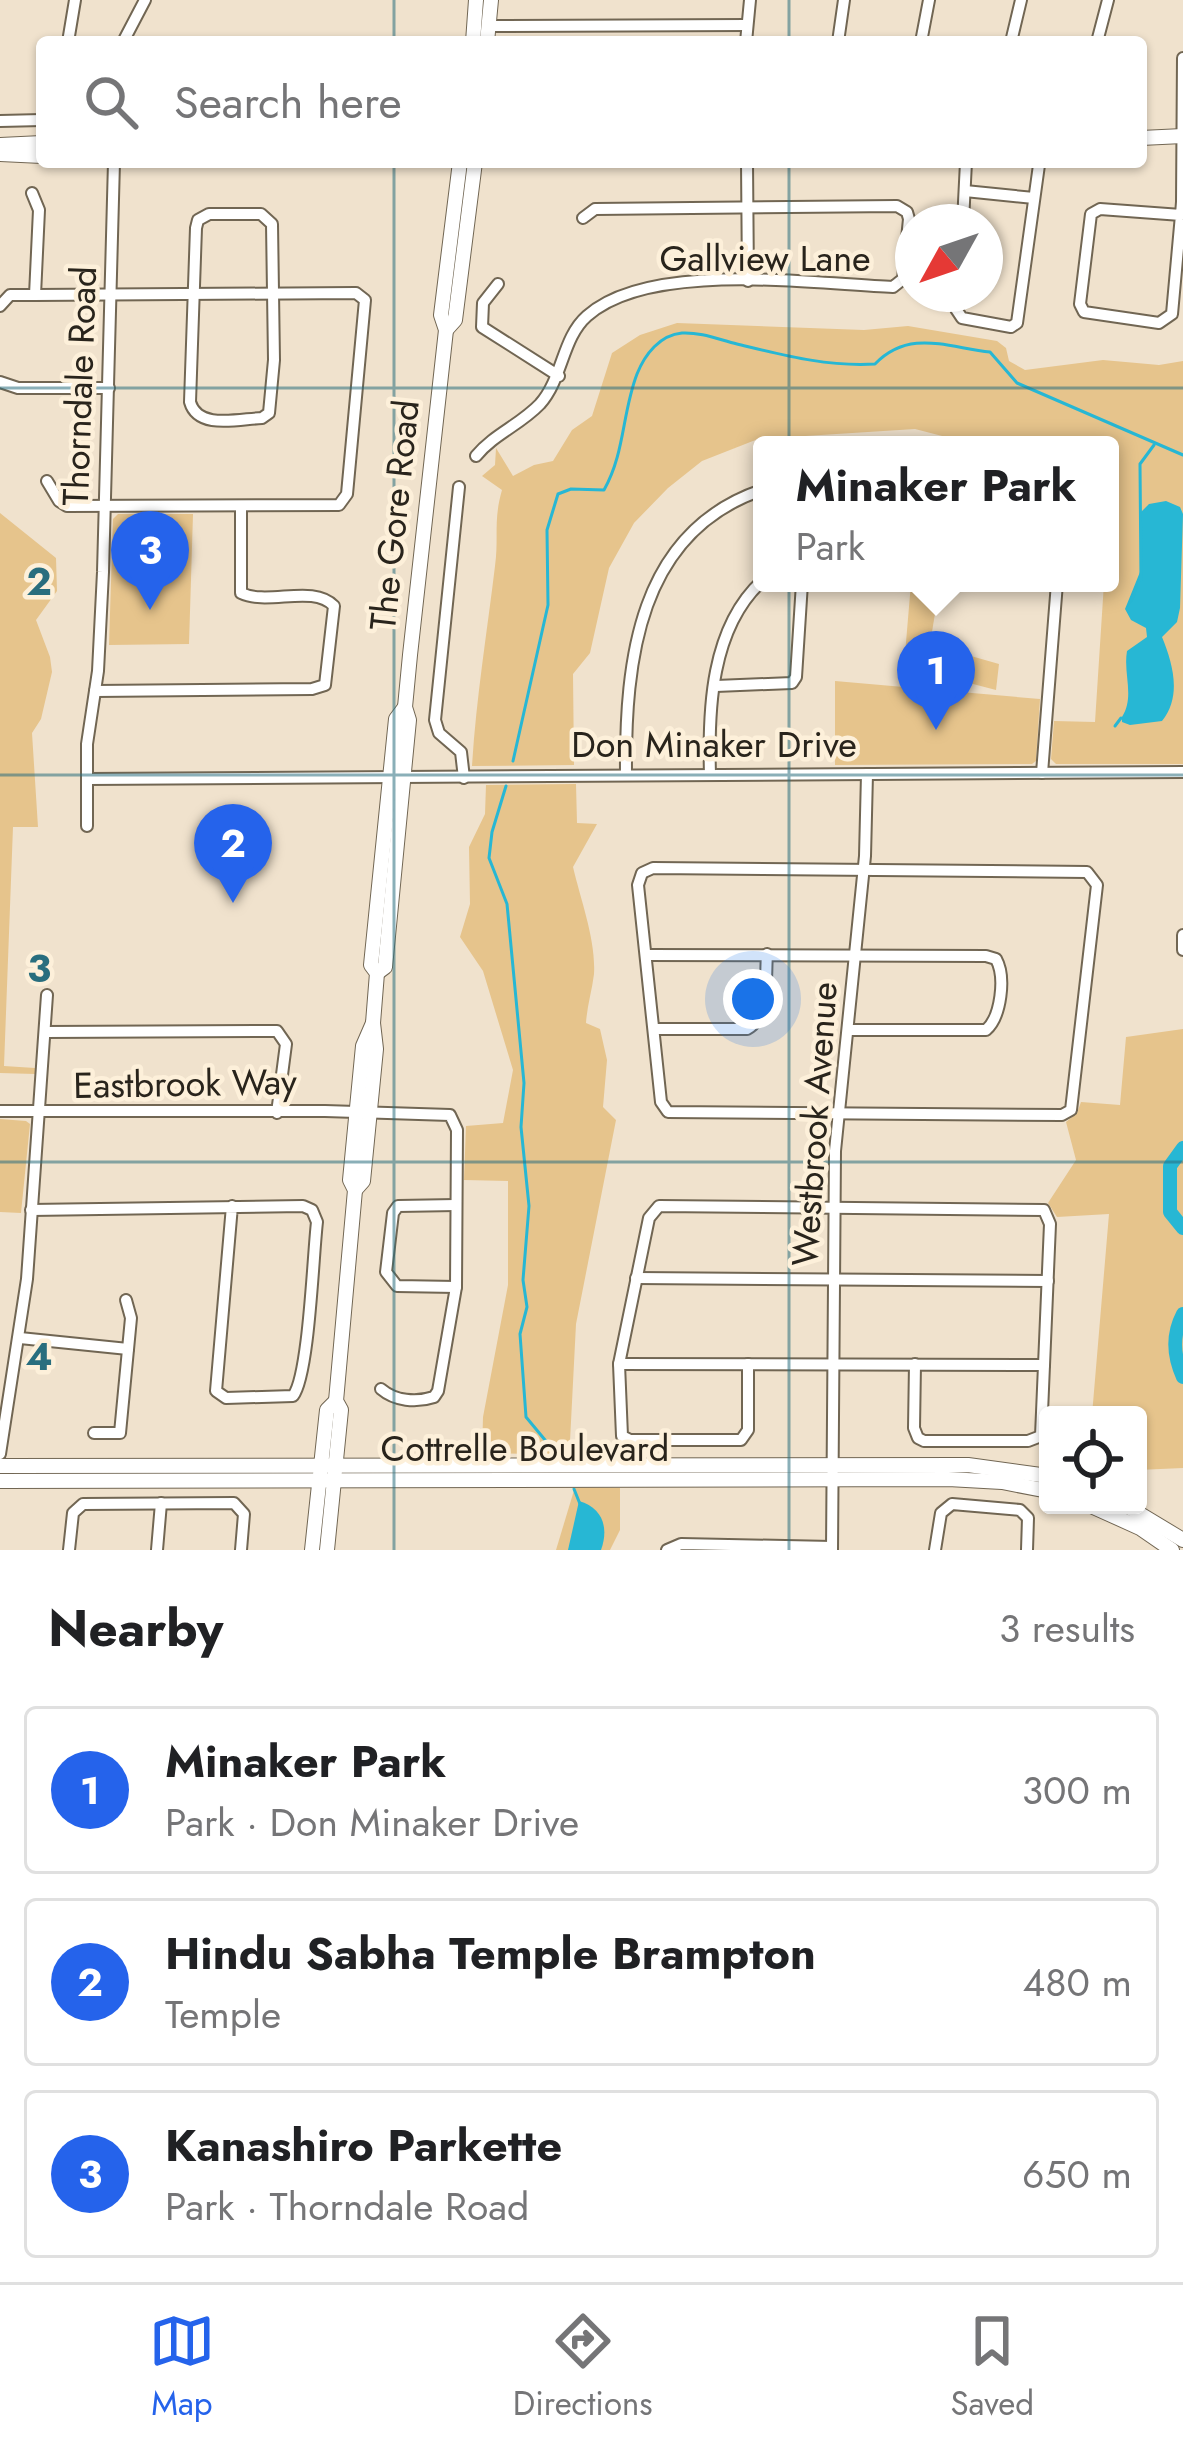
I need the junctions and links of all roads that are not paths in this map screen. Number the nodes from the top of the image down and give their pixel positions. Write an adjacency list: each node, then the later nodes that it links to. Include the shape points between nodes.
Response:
1 (75, 0): 13 (street)
2 (476, 0): 15 (main road)
3 (491, 0): 12 (main road)
4 (749, 0): 10 (street)
5 (844, 0): 18 (street)
6 (929, 0): 19 (street)
7 (1021, 0): 20 (street)
8 (1108, 0): 21 (street)
9 (137, 4): 14 (street)
10 (747, 25): 11 (street); 17 (street)
11 (513, 26): 12 (street); 16 (street)
12 (488, 34)
13 (69, 36)
14 (126, 36)
15 (473, 36)
16 (514, 36)
17 (746, 36)
18 (839, 36)
19 (922, 36)
20 (1012, 36)
21 (1099, 36)
22 (1183, 58): 25 (street)
23 (36, 120): 24 (street)
24 (0, 121)
25 (1182, 136): 26 (main road); 41 (street)
26 (1147, 138)
27 (36, 144): 28 (main road)
28 (0, 149): 29 (main road)
29 (36, 155)
30 (114, 168): 47 (street, Thorndale Road)
31 (459, 168): 51 (main road, The Gore Road, via 441,315)
32 (474, 168): 51 (main road, The Gore Road, via 455,320)
33 (747, 168): 40 (street)
34 (966, 168): 36 (street)
35 (1039, 168): 38 (street)
36 (965, 191): 38 (street); 39 (street)
37 (32, 193): 48 (street, via 39,210)
38 (1034, 198): 50 (street, via 1017,323)
39 (964, 204)
40 (747, 208): 42 (street, via 595,209); 43 (street); 43 (street, Gallview Lane, via 897,206 909,219 903,279 893,287)
41 (1181, 215): 41 (street, via 1091,214 1084,312 1171,318)
42 (583, 218)
43 (748, 281): 52 (street, Gallview Lane, via 656,283 603,304 578,326)
44 (498, 284): 52 (street, via 483,303 482,327)
45 (273, 292): 46 (street); 46 (street, via 269,219 209,214 196,227); 46 (street, via 269,412 202,419 190,402); 59 (street, via 356,292 365,300 347,494 335,506)
46 (194, 293): 47 (street)
47 (112, 294): 48 (street); 54 (street, Thorndale Road)
48 (35, 295): 49 (street)
49 (0, 305)
50 (958, 312)
51 (446, 330): 71 (main road, The Gore Road, via 405,707 396,719)
52 (559, 376): 55 (street, Gallview Lane, via 536,409)
53 (0, 382): 54 (street)
54 (109, 388): 60 (street, Thorndale Road)
55 (476, 456)
56 (47, 481): 60 (street, via 67,506)
57 (459, 487): 72 (street, via 435,720 461,752)
58 (753, 494): 70 (street, via 711,513 651,589 626,693)
59 (241, 506): 60 (street); 65 (street, via 241,593 332,602 325,685)
60 (105, 507): 65 (street, Thorndale Road)
61 (753, 590): 64 (street, via 733,613)
62 (801, 592): 64 (street, via 792,683)
63 (1056, 592): 67 (street)
64 (716, 686): 68 (street, via 708,715)
65 (95, 691): 73 (street, Thorndale Road)
66 (1183, 772): 67 (street, Don Minaker Drive)
67 (1042, 773): 69 (street, Don Minaker Drive)
68 (710, 774): 69 (street, Don Minaker Drive); 70 (street, Don Minaker Drive)
69 (867, 774): 75 (street, Westbrook Avenue)
70 (626, 775): 72 (street, Don Minaker Drive)
71 (397, 777): 72 (street, Don Minaker Drive); 73 (street, Don Minaker Drive); 88 (main road, The Gore Road, via 371,964 377,973 363,1046)
72 (464, 778)
73 (87, 779): 74 (street, Thorndale Road)
74 (87, 826)
75 (863, 869): 79 (street, via 647,870 638,884); 80 (street, Westbrook Avenue); 89 (street, via 1082,871 1096,885 1071,1111)
76 (1183, 935): 77 (street)
77 (1183, 950)
78 (766, 954): 79 (street); 80 (street); 82 (street, via 756,1024)
79 (646, 955): 82 (street)
80 (855, 956): 83 (street, Westbrook Avenue); 83 (street, via 986,956 1002,969 997,1019 986,1030)
81 (47, 994): 84 (street)
82 (655, 1028): 89 (street, via 668,1112)
83 (848, 1030): 89 (street, Westbrook Avenue)
84 (45, 1032): 86 (street); 87 (street, via 277,1031 286,1044)
85 (0, 1112): 86 (street, Eastbrook Way)
86 (40, 1113): 87 (street, Eastbrook Way); 93 (street)
87 (277, 1113): 88 (street, Eastbrook Way)
88 (363, 1113): 90 (street, Eastbrook Way, via 453,1118); 110 (main road, The Gore Road, via 350,1180 356,1190 341,1410)
89 (838, 1115): 92 (street, Westbrook Avenue)
90 (456, 1204): 97 (street); 97 (street, via 398,1206 386,1272 397,1286)
91 (232, 1206): 91 (street, via 304,1206 316,1215 297,1393 287,1398 220,1395 214,1384); 93 (street)
92 (835, 1206): 94 (street, via 659,1206); 95 (street, Westbrook Avenue); 96 (street, via 1039,1207 1049,1217)
93 (31, 1210): 99 (street)
94 (636, 1278): 95 (street); 101 (street)
95 (834, 1280): 96 (street); 103 (street, Westbrook Avenue)
96 (1048, 1281): 105 (street)
97 (456, 1287): 106 (street, via 434,1397 391,1397)
98 (126, 1300): 100 (street)
99 (20, 1338): 100 (street); 108 (street)
100 (128, 1349): 107 (street, via 120,1433)
101 (619, 1364): 102 (street); 102 (street, via 622,1436 672,1441 747,1434)
102 (748, 1364): 103 (street)
103 (834, 1364): 104 (street); 111 (street, Westbrook Avenue)
104 (915, 1364): 105 (street); 105 (street, via 914,1428 924,1441 1036,1439 1043,1431)
105 (1044, 1365)
106 (380, 1389)
107 (94, 1432)
108 (0, 1454)
109 (0, 1466): 110 (main road, Cottrelle Boulevard)
110 (327, 1472): 111 (main road, Cottrelle Boulevard); 113 (main road, Cottrelle Boulevard); 123 (main road, The Gore Road); 124 (main road, The Gore Road)
111 (833, 1472): 112 (main road, Cottrelle Boulevard, via 988,1466); 114 (main road, Cottrelle Boulevard); 119 (street, Westbrook Avenue)
112 (1039, 1474)
113 (0, 1480)
114 (1039, 1490)
115 (161, 1503): 120 (street, via 80,1505); 121 (street); 122 (street, via 239,1504)
116 (1109, 1514): 128 (main road)
117 (1140, 1514): 118 (main road)
118 (1183, 1540)
119 (832, 1549): 125 (street)
120 (69, 1550)
121 (157, 1550)
122 (241, 1550)
123 (313, 1550)
124 (327, 1550)
125 (667, 1550)
126 (935, 1550): 127 (street, via 940,1513 952,1504 1020,1510 1028,1518)
127 (1027, 1550)
128 (1172, 1550)

